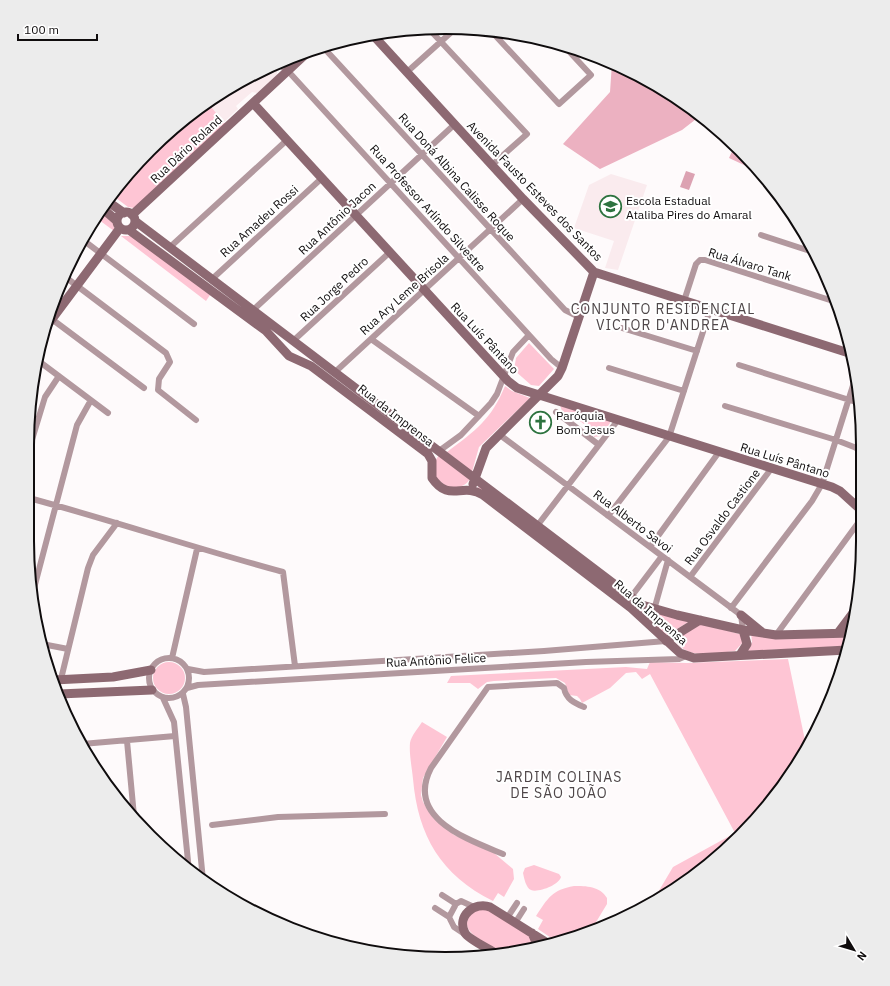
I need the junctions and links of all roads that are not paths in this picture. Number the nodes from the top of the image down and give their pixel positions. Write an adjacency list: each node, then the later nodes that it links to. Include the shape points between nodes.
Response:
1 (434, 34): 5 (street)
2 (449, 34): 5 (street)
3 (497, 38): 7 (street, via 559,104 591,75)
4 (378, 40): 11 (street, Avenida Fausto Esteves dos Santos)
5 (441, 42): 11 (street); 16 (street, via 527,134)
6 (327, 52): 15 (street, Rua Doná Albina Calisse Roque)
7 (572, 54)
8 (298, 61): 10 (street, Rua Dário Roland)
9 (283, 67): 10 (street, Rua Professor Arlíndo Silvestre)
10 (288, 71): 12 (street, Rua Dário Roland); 18 (street, Rua Professor Arlíndo Silvestre)
11 (407, 72): 13 (street, Avenida Fausto Esteves dos Santos)
12 (253, 103): 14 (street, Rua Luís Pântano); 23 (street, Rua Dário Roland)
13 (455, 124): 15 (street, Rua Antônio Jacon); 16 (street, Avenida Fausto Esteves dos Santos)
14 (287, 140): 17 (street, Rua Luís Pântano); 28 (street)
15 (422, 155): 18 (street, Rua Antônio Jacon); 25 (street, Rua Doná Albina Calisse Roque)
16 (492, 165): 19 (street, Avenida Fausto Esteves dos Santos)
17 (322, 178): 22 (street, Rua Luís Pântano); 35 (street, Rua Amadeu Rossi)
18 (391, 183): 22 (street, Rua Antônio Jacon); 32 (street, Rua Professor Arlíndo Silvestre)
19 (523, 199): 25 (street, Rua Ary Leme Brisola); 33 (street, Avenida Fausto Esteves dos Santos)
20 (112, 204): 23 (street, Rua da Imprensa)
21 (107, 212): 24 (street, Rua da Imprensa)
22 (356, 215): 30 (street, Rua Luís Pântano); 42 (street, Rua Antônio Jacon)
23 (130, 216): 24 (street, via 121,214); 24 (street, via 134,225); 28 (street, Rua da Imprensa)
24 (122, 226): 31 (street); 50 (street, Rua da Imprensa, via 265,330)
25 (490, 230): 32 (street, Rua Ary Leme Brisola); 43 (street, Rua Doná Albina Calisse Roque, via 565,310)
26 (761, 235): 29 (street)
27 (87, 243): 31 (street)
28 (169, 248): 35 (street, Rua da Imprensa)
29 (807, 250)
30 (390, 252): 37 (street, Rua Luís Pântano); 49 (street, Rua Jorge Pedro)
31 (101, 254): 36 (street); 45 (street)
32 (459, 258): 37 (street, Rua Ary Leme Brisola); 47 (street, Rua Professor Arlíndo Silvestre)
33 (594, 272): 39 (street, Avenida Fausto Esteves dos Santos); 43 (street)
34 (69, 280): 36 (street)
35 (211, 280): 42 (street, Rua da Imprensa)
36 (77, 286): 41 (street); 71 (street, via 166,353 170,362 159,379 158,390)
37 (425, 290): 48 (street, Rua Ary Leme Brisola); 59 (street, Rua Luís Pântano)
38 (829, 300): 39 (street, Rua Álvaro Tank, via 700,260 696,264)
39 (684, 301): 40 (street, Avenida Fausto Esteves dos Santos)
40 (710, 310): 51 (street); 52 (street, Avenida Fausto Esteves dos Santos)
41 (57, 311)
42 (252, 311): 49 (street, Rua da Imprensa)
43 (579, 317): 55 (street)
44 (54, 320): 60 (street)
45 (194, 324)
46 (622, 328): 51 (street)
47 (529, 335): 55 (street, Rua Professor Arlíndo Silvestre); 59 (street, via 513,352)
48 (371, 339): 57 (street, Rua Ary Leme Brisola); 70 (street)
49 (293, 341): 50 (street, via 288,343); 57 (street, Rua da Imprensa)
50 (283, 351): 81 (street, Rua da Imprensa, via 319,372 428,454)
51 (696, 351): 62 (street)
52 (845, 352)
53 (42, 364): 58 (street)
54 (740, 366): 64 (street)
55 (562, 368): 63 (street, via 558,376)
56 (609, 368): 62 (street)
57 (334, 373): 79 (street, Rua da Imprensa)
58 (59, 376): 65 (street); 73 (street, via 45,396)
59 (503, 376): 63 (street, Rua Luís Pântano, via 517,388); 70 (street, via 497,394)
60 (144, 388)
61 (852, 390): 64 (street)
62 (684, 391): 75 (street)
63 (539, 395): 72 (street, Rua Luís Pântano); 74 (street)
64 (849, 399): 66 (street); 76 (street)
65 (91, 400): 69 (street); 88 (street, via 77,425)
66 (853, 401)
67 (725, 406): 76 (street)
68 (556, 412): 77 (street)
69 (108, 413)
70 (479, 416): 79 (street, via 461,436)
71 (196, 420)
72 (618, 420): 75 (street, Rua Luís Pântano); 77 (street)
73 (34, 434)
74 (500, 435): 83 (street, via 486,448); 85 (street, Rua Alberto Savoi)
75 (669, 437): 80 (street, Rua Luís Pântano); 90 (street)
76 (836, 440): 78 (street); 84 (street)
77 (599, 445): 85 (street)
78 (856, 448)
79 (439, 451): 81 (street); 83 (street, Rua da Imprensa)
80 (719, 452): 82 (street, Rua Luís Pântano); 94 (street)
81 (432, 461): 86 (street, Rua da Imprensa, via 432,478 442,489)
82 (771, 469): 84 (street, Rua Luís Pântano); 97 (street, Rua Osvaldo Castione)
83 (476, 480): 86 (street); 92 (street, Rua da Imprensa)
84 (822, 484): 89 (street, Rua Luís Pântano, via 840,491); 100 (street)
85 (568, 486): 90 (street, Rua Alberto Savoi); 92 (street)
86 (468, 489): 110 (street, Rua da Imprensa, via 483,495 631,608)
87 (34, 499): 88 (street)
88 (56, 505): 91 (street); 98 (street)
89 (856, 505)
90 (608, 516): 94 (street, Rua Alberto Savoi)
91 (117, 523): 95 (street); 112 (street, via 93,555)
92 (537, 526): 99 (street, Rua da Imprensa)
93 (856, 526): 109 (street)
94 (650, 547): 96 (street, Rua Alberto Savoi)
95 (197, 548): 116 (street); 117 (street, via 284,572)
96 (665, 558): 97 (street, Rua Alberto Savoi); 99 (street); 101 (street)
97 (690, 577): 100 (street, Rua Alberto Savoi)
98 (36, 580)
99 (631, 597): 101 (street, Rua da Imprensa)
100 (731, 608): 102 (street, Rua Alberto Savoi)
101 (654, 610): 104 (street, Rua da Imprensa)
102 (741, 615): 105 (street); 106 (street)
103 (848, 619): 107 (street)
104 (700, 620): 105 (street, Rua da Imprensa); 110 (street)
105 (743, 630): 106 (street, Rua da Imprensa); 114 (street, via 746,644)
106 (763, 633): 109 (street, Rua da Imprensa)
107 (838, 633): 108 (street, Rua da Imprensa); 109 (street, Rua da Imprensa)
108 (845, 633)
109 (776, 635)
110 (666, 641): 115 (street, Rua da Imprensa); 117 (street, Rua Antônio Felice)
111 (48, 645): 112 (street)
112 (68, 649): 120 (street)
113 (841, 650): 114 (street, Rua da Imprensa)
114 (740, 655): 115 (street, Rua da Imprensa, via 694,658)
115 (686, 656): 122 (street, Rua Antônio Felice, via 679,659 198,685)
116 (172, 658): 118 (street, via 160,660); 119 (street, via 179,660)
117 (295, 666): 119 (street, Rua Antônio Felice, via 204,672)
118 (151, 670): 120 (street, via 113,677); 121 (street)
119 (188, 670): 122 (street)
120 (58, 679)
121 (152, 690): 123 (street); 124 (street)
122 (185, 691): 124 (street, via 177,697); 134 (street)
123 (63, 694)
124 (163, 698): 126 (street, via 174,722)
125 (584, 707): 132 (street, via 565,695 564,688 557,683 488,686 431,768 424,786 429,808 461,837)
126 (175, 736): 127 (street); 133 (street)
127 (127, 741): 128 (street); 129 (street)
128 (88, 744)
129 (133, 809)
130 (385, 814): 131 (street, via 278,817)
131 (212, 825)
132 (503, 854)
133 (188, 861)
134 (202, 872)
135 (442, 895): 137 (street)
136 (517, 903): 142 (street)
137 (456, 904): 138 (street, via 461,902); 141 (street)
138 (474, 907): 142 (street, via 485,905); 145 (street, via 463,920)
139 (435, 908): 141 (street)
140 (524, 909): 143 (street)
141 (449, 917): 145 (street, via 454,927)
142 (507, 918): 143 (street)
143 (515, 923): 144 (street)
144 (532, 933): 146 (street); 147 (street)
145 (466, 935): 148 (street)
146 (543, 940)
147 (535, 942)
148 (490, 949)

